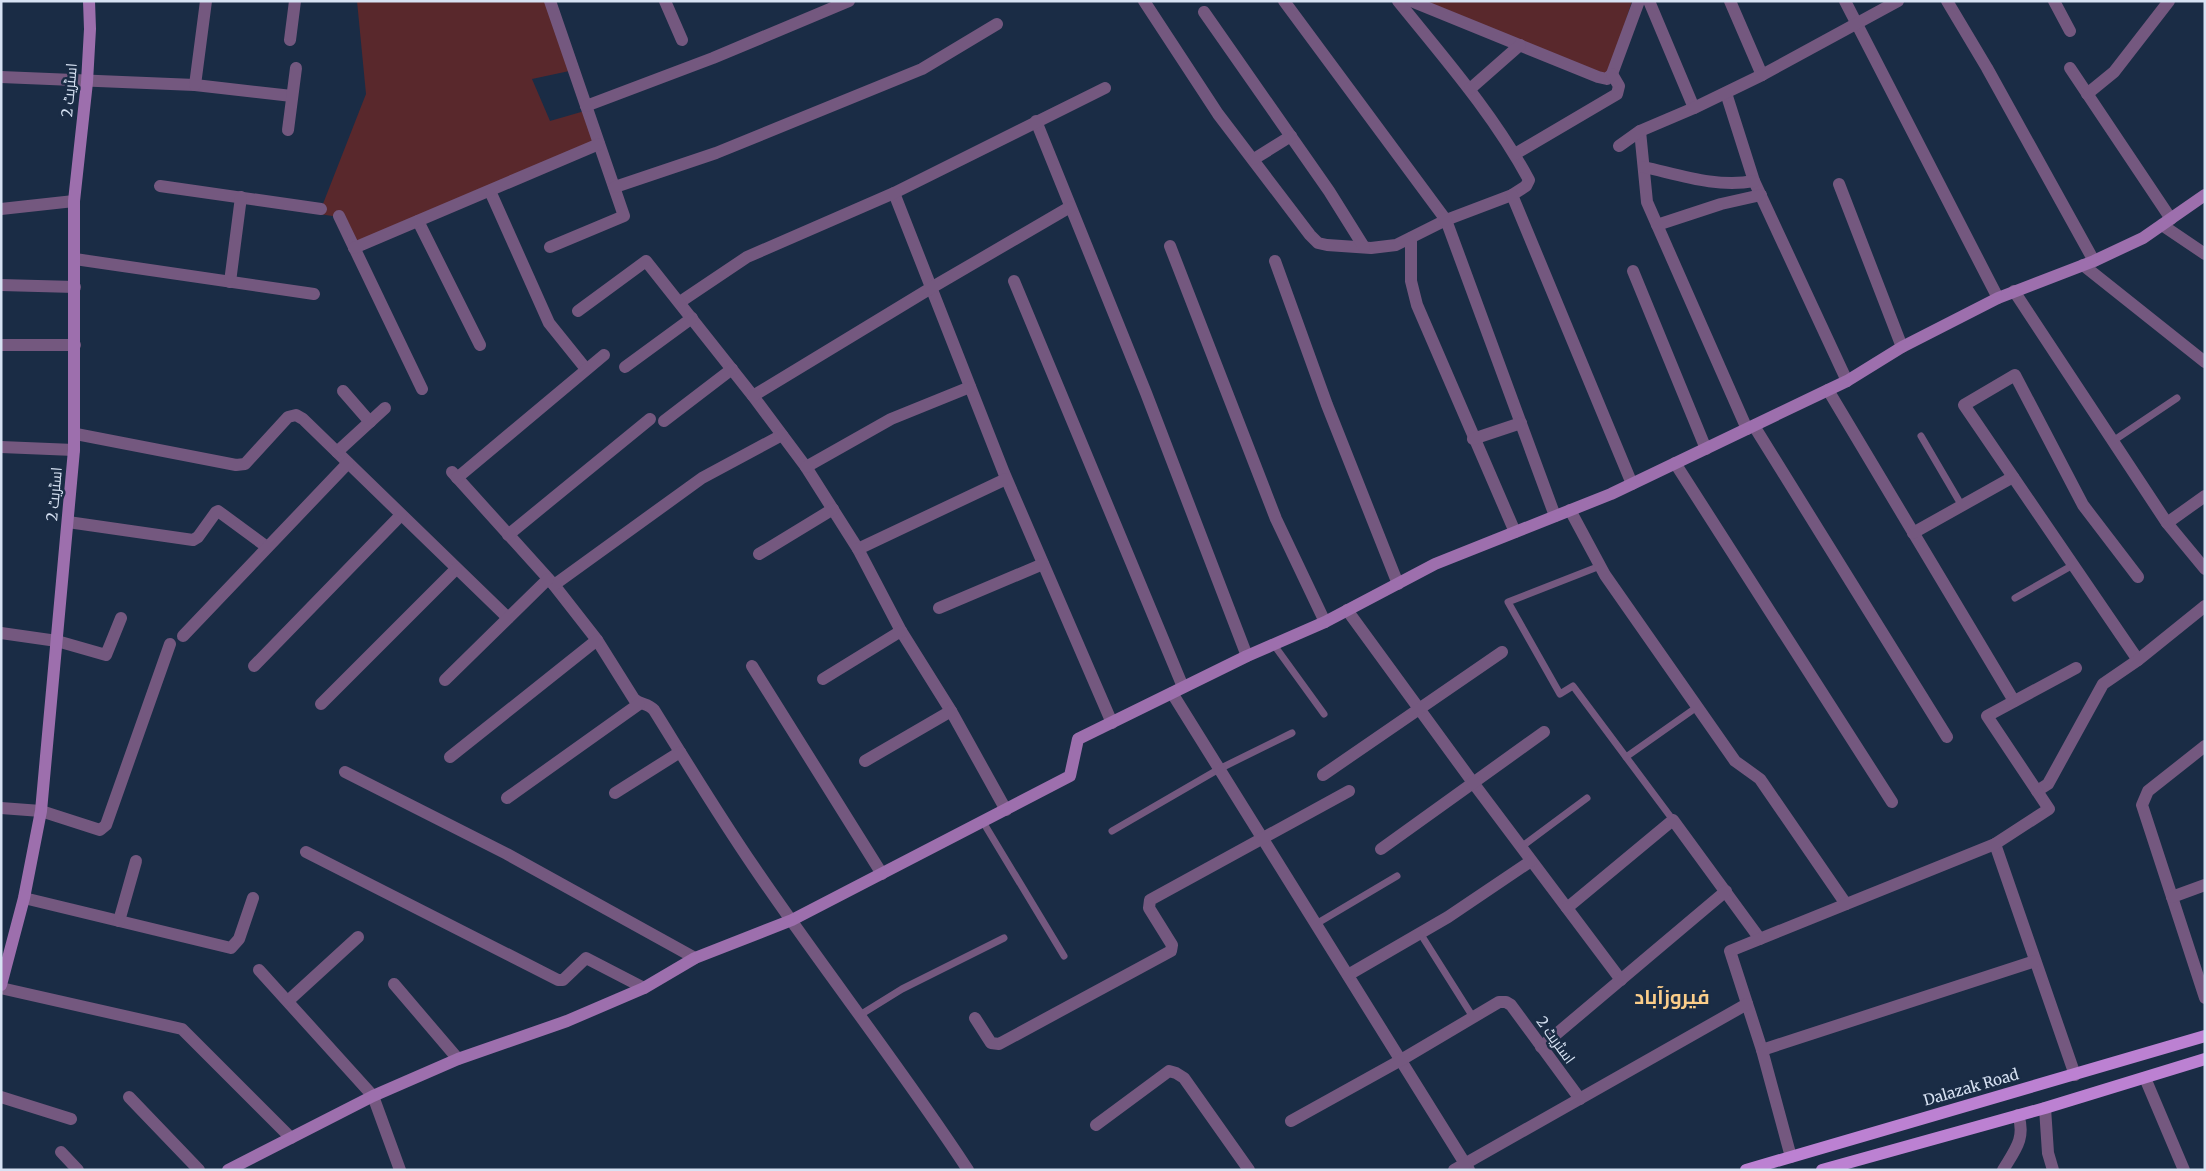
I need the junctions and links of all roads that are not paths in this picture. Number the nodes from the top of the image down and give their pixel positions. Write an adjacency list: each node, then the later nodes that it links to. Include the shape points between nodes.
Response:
1 (89, 1): 31 (street, اسٹریٹ 2)
2 (206, 1): 32 (street)
3 (294, 1): 23 (street)
4 (550, 1): 38 (street)
5 (665, 1): 24 (street)
6 (849, 1): 38 (street, via 713,58)
7 (1144, 1): 47 (street, via 1218,114)
8 (1284, 1): 64 (street)
9 (1398, 1): 34 (street)
10 (1412, 1): 25 (street)
11 (1639, 1): 28 (street)
12 (1649, 1): 39 (street)
13 (1730, 1): 29 (street)
14 (1844, 1): 21 (street)
15 (1898, 1): 21 (street)
16 (1947, 1): 76 (street, via 1987,68)
17 (2054, 1): 22 (street)
18 (2169, 1): 36 (street, via 2114,72)
19 (1204, 12): 43 (street)
20 (997, 24): 52 (street, via 922,69 716,153)
21 (1856, 25): 29 (street); 85 (street)
22 (2070, 32)
23 (290, 40)
24 (682, 40)
25 (1520, 45): 28 (street, via 1598,77 1608,79); 34 (street)
26 (296, 68): 37 (street)
27 (2070, 68): 36 (street)
28 (1612, 74): 46 (street, via 1619,86 1617,94)
29 (1762, 75): 35 (street)
30 (1, 78): 31 (street)
31 (88, 82): 32 (street); 59 (street, اسٹریٹ 2)
32 (195, 85): 37 (street)
33 (1105, 88): 40 (street)
34 (1470, 89): 46 (street)
35 (1726, 93): 39 (street); 49 (street)
36 (2087, 94): 66 (street)
37 (292, 96): 41 (street)
38 (586, 106): 44 (street)
39 (1694, 108): 42 (street)
40 (1036, 121): 54 (street); 60 (street)
41 (288, 130)
42 (1640, 131): 45 (street); 48 (street)
43 (1291, 136): 47 (street); 71 (street)
44 (600, 144): 52 (street); 53 (street)
45 (1619, 146)
46 (1515, 154): 55 (street, via 1529,180 1526,186)
47 (1254, 159): 71 (street, via 1318,243)
48 (1644, 167): 49 (street, via 1719,183); 67 (street, via 1647,202)
49 (1754, 181): 56 (street)
50 (1839, 184): 92 (street)
51 (160, 186): 58 (street)
52 (614, 187): 70 (street, via 624,216)
53 (490, 191): 65 (street); 96 (street, via 549,323)
54 (894, 193): 82 (street); 86 (street, via 747,257)
55 (1512, 195): 64 (street); 125 (street)
56 (1761, 195): 67 (street); 98 (street)
57 (2205, 195): 66 (street)
58 (241, 198): 62 (street); 79 (street)
59 (74, 201): 61 (street); 74 (street, اسٹریٹ 2)
60 (1070, 207): 82 (street); 163 (street)
61 (1, 209)
62 (320, 209)
63 (339, 216): 72 (street)
64 (1446, 220): 68 (street); 109 (street)
65 (418, 221): 72 (street); 91 (street)
66 (2167, 222): 73 (street); 76 (street, via 2143,238)
67 (1657, 225): 110 (street)
68 (1411, 238): 71 (street, via 1396,245); 114 (street, via 1411,281 1417,306)
69 (1170, 246): 154 (street, via 1276,519)
70 (550, 247)
71 (1364, 247)
72 (354, 248): 100 (street)
73 (2205, 254)
74 (75, 258): 79 (street); 81 (street, اسٹریٹ 2)
75 (1275, 261): 147 (street, via 1327,405)
76 (2088, 263): 83 (street); 94 (street)
77 (1632, 271): 117 (street)
78 (1014, 281): 170 (street)
79 (230, 282): 84 (street)
80 (1, 285): 81 (street)
81 (75, 288): 90 (street, اسٹریٹ 2)
82 (931, 288): 99 (street); 103 (street)
83 (2014, 291): 85 (street); 115 (street)
84 (314, 294)
85 (1998, 298): 92 (street)
86 (680, 302): 87 (street, via 646,261); 88 (street)
87 (578, 311)
88 (692, 318): 95 (street); 97 (street)
89 (1, 345): 90 (street)
90 (75, 345): 111 (street, اسٹریٹ 2)
91 (480, 345)
92 (1902, 347): 98 (street)
93 (604, 355): 96 (street)
94 (2205, 362)
95 (625, 366)
96 (586, 369): 136 (street, via 454,475)
97 (732, 369): 103 (street); 107 (street)
98 (1847, 380): 101 (street)
99 (970, 387): 122 (street, via 891,419); 124 (street)
100 (422, 389)
101 (1828, 390): 110 (street); 135 (street)
102 (343, 391): 108 (street)
103 (753, 396): 112 (street)
104 (2177, 398): 115 (lane)
105 (385, 408): 108 (street)
106 (650, 419): 136 (street)
107 (664, 421)
108 (370, 422): 119 (street)
109 (1521, 422): 114 (street); 131 (street)
110 (1750, 427): 117 (street); 181 (street)
111 (76, 434): 118 (street, اسٹریٹ 2); 119 (street, via 236,465 245,464 288,417 296,414)
112 (782, 435): 122 (street); 146 (street, via 702,478)
113 (1921, 436): 127 (lane)
114 (1473, 439): 134 (street)
115 (2113, 441): 133 (street)
116 (1, 447): 118 (street)
117 (1706, 449): 121 (street)
118 (74, 450): 132 (street, اسٹریٹ 2)
119 (337, 452): 120 (street)
120 (348, 463): 130 (street); 137 (street)
121 (1675, 463): 125 (street); 196 (street)
122 (806, 467): 128 (street)
123 (2013, 477): 127 (street); 141 (street); 145 (street, via 1964,405 2014,375 2083,505)
124 (1006, 479): 138 (street); 140 (street)
125 (1632, 484): 129 (street)
126 (2205, 496): 133 (street)
127 (1962, 506): 135 (street)
128 (832, 509): 138 (street); 139 (street)
129 (1570, 510): 131 (street); 142 (street)
130 (401, 515): 143 (street); 165 (street)
131 (1555, 516): 134 (street)
132 (68, 522): 137 (street, via 193,540 218,511); 159 (street, اسٹریٹ 2)
133 (2168, 523): 144 (street)
134 (1515, 532): 147 (street, via 1435,564)
135 (1913, 533): 171 (street)
136 (508, 535): 146 (street)
137 (267, 548): 157 (street)
138 (858, 549): 155 (street)
139 (759, 554)
140 (1043, 564): 150 (street); 178 (street)
141 (2073, 565): 148 (lane); 164 (street)
142 (1600, 566): 174 (street); 185 (lane, via 1508,602 1560,694 1573,686)
143 (456, 569): 153 (street); 172 (street)
144 (2205, 569)
145 (2138, 577)
146 (551, 582): 153 (street); 158 (street)
147 (1398, 584): 151 (street)
148 (2015, 598)
149 (2205, 606): 164 (street)
150 (939, 608)
151 (1347, 610): 154 (street); 175 (street)
152 (121, 618): 159 (street, via 106,655)
153 (508, 618): 168 (street)
154 (1325, 622): 161 (street)
155 (901, 630): 169 (street); 176 (street)
156 (1, 633): 159 (street)
157 (183, 636)
158 (597, 640): 173 (street); 184 (street)
159 (57, 641): 199 (street, اسٹریٹ 2)
160 (170, 644): 199 (street, via 106,825 100,830)
161 (1274, 645): 163 (street); 177 (lane)
162 (1502, 652): 175 (street)
163 (1248, 656): 170 (street)
164 (2138, 660): 192 (street, via 2103,684 2048,784)
165 (254, 666)
166 (752, 666): 210 (street)
167 (2076, 668): 171 (street)
168 (445, 680)
169 (823, 680)
170 (1177, 690): 178 (street); 187 (street)
171 (2014, 701): 192 (street, via 1987,716)
172 (322, 704)
173 (639, 704): 183 (street, via 646,703 654,710); 194 (street)
174 (1698, 707): 185 (lane); 217 (street, via 1734,761 1760,779)
175 (1420, 710): 189 (street); 190 (street)
176 (951, 711): 186 (street); 198 (street)
177 (1324, 714)
178 (1112, 723): 198 (street, via 1078,739 1070,776)
179 (1292, 732): 187 (lane)
180 (1544, 732): 190 (street)
181 (1947, 737)
182 (2205, 746): 214 (street, via 2148,791 2142,805)
183 (680, 752): 193 (street); 219 (street, via 714,809)
184 (450, 757)
185 (1626, 757): 200 (lane)
186 (865, 761)
187 (1219, 769): 202 (lane); 203 (street)
188 (345, 772): 227 (street, via 507,854)
189 (1323, 775)
190 (1474, 784): 205 (street); 206 (street)
191 (1349, 791): 203 (street)
192 (2037, 791): 204 (street, via 2049,809)
193 (615, 793)
194 (507, 798)
195 (1587, 798): 205 (lane)
196 (1892, 802)
197 (1, 808): 199 (street)
198 (1006, 810): 201 (street)
199 (41, 811): 215 (street, اسٹریٹ 2)
200 (1673, 820): 213 (street); 218 (street)
201 (983, 822): 210 (street); 226 (lane)
202 (1112, 831)
203 (1263, 840): 221 (street); 241 (street, via 1150,900 1149,908 1172,945 1171,951 999,1044 991,1043)
204 (1995, 844): 217 (street); 228 (street)
205 (1521, 847): 209 (street)
206 (1381, 849)
207 (306, 852): 235 (street, via 558,980 567,978 586,958)
208 (136, 861): 220 (street)
209 (1532, 861): 218 (street); 222 (street)
210 (882, 874): 219 (street)
211 (1397, 876): 221 (lane)
212 (2205, 885): 214 (street)
213 (1726, 891): 225 (street); 231 (street)
214 (2172, 897): 236 (street)
215 (24, 898): 220 (street); 232 (street, اسٹریٹ 2)
216 (253, 898): 220 (street, via 240,939 232,948)
217 (1846, 904): 225 (street)
218 (1567, 908): 231 (street)
219 (792, 920): 227 (street); 239 (street)
220 (119, 921)
221 (1316, 924): 230 (street)
222 (1420, 933): 230 (street); 240 (lane)
223 (358, 937): 237 (street)
224 (1004, 938): 239 (lane, via 902,989)
225 (1760, 939): 238 (street, via 1730,951)
226 (1064, 956)
227 (695, 958): 235 (street)
228 (2035, 961): 244 (street); 248 (street)
229 (259, 970): 237 (street)
230 (1348, 975): 247 (street)
231 (1621, 980): 243 (street)
232 (1, 984)
233 (394, 984): 245 (street)
234 (1, 988): 259 (street, via 182,1029)
235 (644, 988): 245 (street, via 567,1021)
236 (2205, 998)
237 (288, 1001): 250 (street)
238 (1747, 1004): 244 (street); 253 (street)
239 (860, 1015): 267 (street)
240 (1473, 1017): 243 (street, اسٹریٹ 2, via 1499,1002 1506,1002); 247 (street)
241 (974, 1018)
242 (2205, 1036): 248 (main road, Dalazak Road)
243 (1541, 1047): 253 (street, اسٹریٹ 2)
244 (1762, 1050): 261 (street)
245 (458, 1059): 250 (street)
246 (2205, 1059): 249 (main road)
247 (1401, 1060): 257 (street); 262 (street)
248 (2075, 1075): 261 (main road, Dalazak Road)
249 (2145, 1078): 254 (main road); 273 (street)
250 (373, 1096): 259 (street); 266 (street)
251 (1, 1097): 256 (street)
252 (129, 1097): 264 (street)
253 (1580, 1099): 262 (street)
254 (2045, 1108): 255 (main road); 272 (street, via 2048,1153)
255 (2018, 1115): 270 (main road); 271 (street, via 2023,1129)
256 (71, 1119)
257 (1291, 1121)
258 (1096, 1125): 268 (street, via 1169,1071 1176,1073 1184,1078)
259 (291, 1138): 265 (street)
260 (61, 1152): 263 (street)
261 (1791, 1158): 269 (main road, Dalazak Road)
262 (1463, 1168)
263 (78, 1170)
264 (199, 1170)
265 (228, 1170)
266 (400, 1170)
267 (968, 1170)
268 (1249, 1170)
269 (1746, 1170)
270 (1822, 1170)
271 (2003, 1170)
272 (2053, 1170)
273 (2184, 1170)

